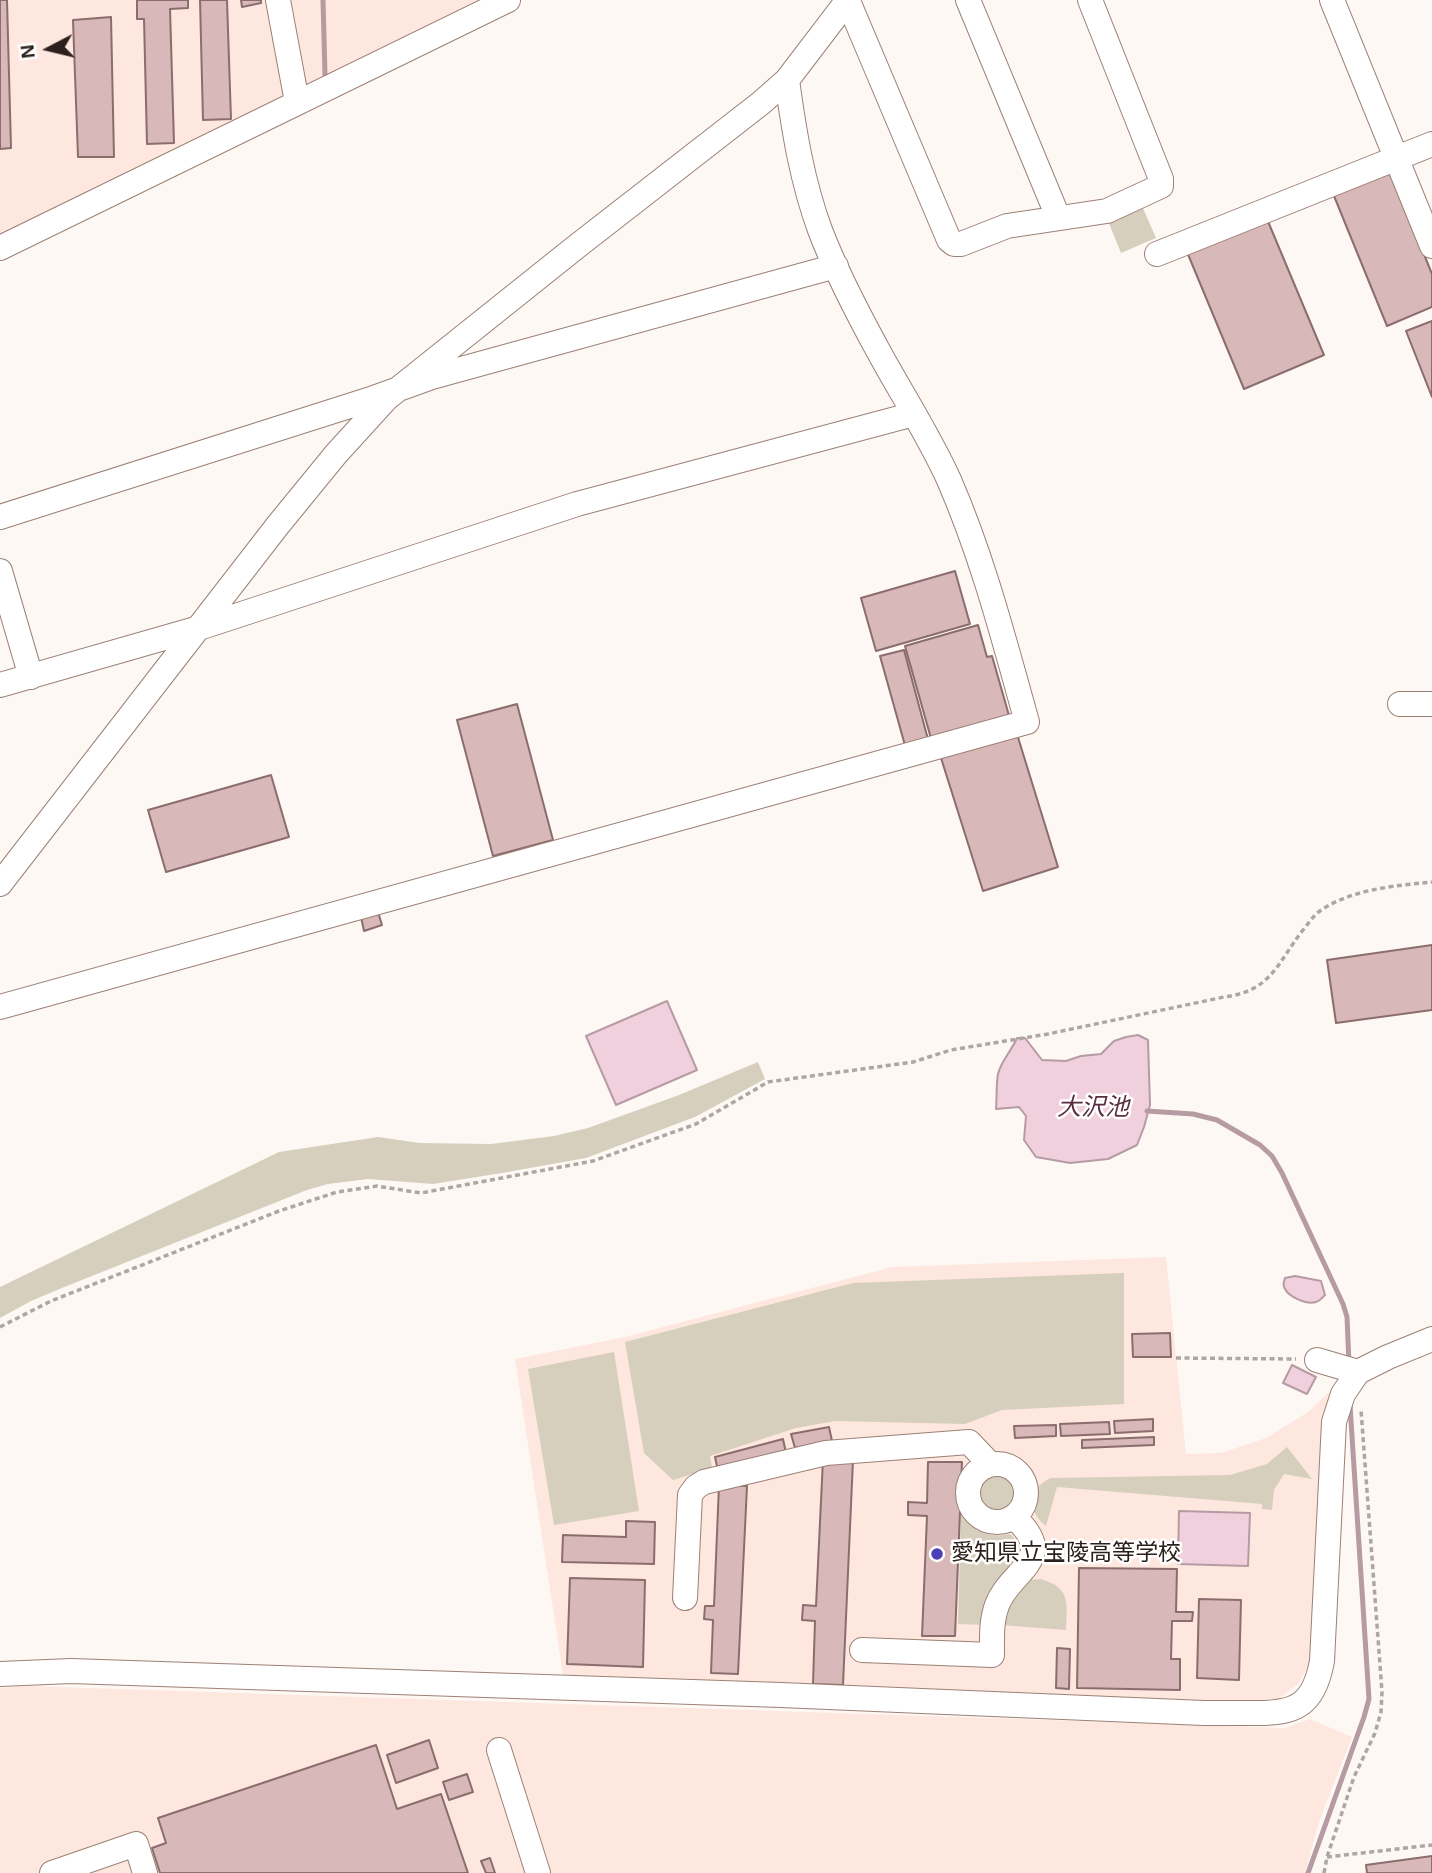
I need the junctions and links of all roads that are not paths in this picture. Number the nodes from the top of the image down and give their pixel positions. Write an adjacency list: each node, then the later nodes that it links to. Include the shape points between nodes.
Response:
1 (278, 0): 8 (street)
2 (508, 0): 8 (street)
3 (848, 0): 7 (street); 11 (street, via 949,240 961,244 1007,226)
4 (968, 0): 11 (street)
5 (1090, 0): 11 (street, via 1161,186 1107,211)
6 (1332, 0): 10 (street)
7 (787, 80): 15 (street, via 797,152); 16 (street)
8 (297, 102): 13 (street)
9 (1432, 144): 10 (street)
10 (1396, 159): 12 (street); 14 (street)
11 (1058, 217)
12 (1432, 246)
13 (0, 248)
14 (1157, 254)
15 (836, 266): 16 (street); 17 (street)
16 (396, 390): 18 (street); 20 (street, via 336,454)
17 (914, 414): 20 (street, via 577,504); 26 (street, via 949,480 984,567 1027,722)
18 (0, 517)
19 (0, 571): 21 (street)
20 (200, 628): 21 (street); 25 (street)
21 (31, 677): 22 (street)
22 (0, 685)
23 (1400, 704): 24 (street)
24 (1432, 704)
25 (0, 884)
26 (0, 1007)
27 (1432, 1339): 29 (street)
28 (1317, 1360): 29 (street)
29 (1358, 1372): 34 (street, via 1343,1394 1334,1422 1319,1675 1306,1699 1285,1712 1204,1713 71,1671)
30 (990, 1464): 31 (street, via 1008,1466 1022,1477 1026,1501); 31 (street, via 970,1483 971,1506 990,1521); 32 (street, via 969,1442 826,1452 704,1482 690,1495)
31 (1014, 1517): 33 (street, via 1025,1527 1033,1547 1026,1569 997,1605 992,1655)
32 (685, 1598)
33 (862, 1650)
34 (0, 1674)
35 (499, 1750): 38 (street)
36 (52, 1873): 37 (street, via 136,1844)
37 (145, 1873)
38 (538, 1873)

